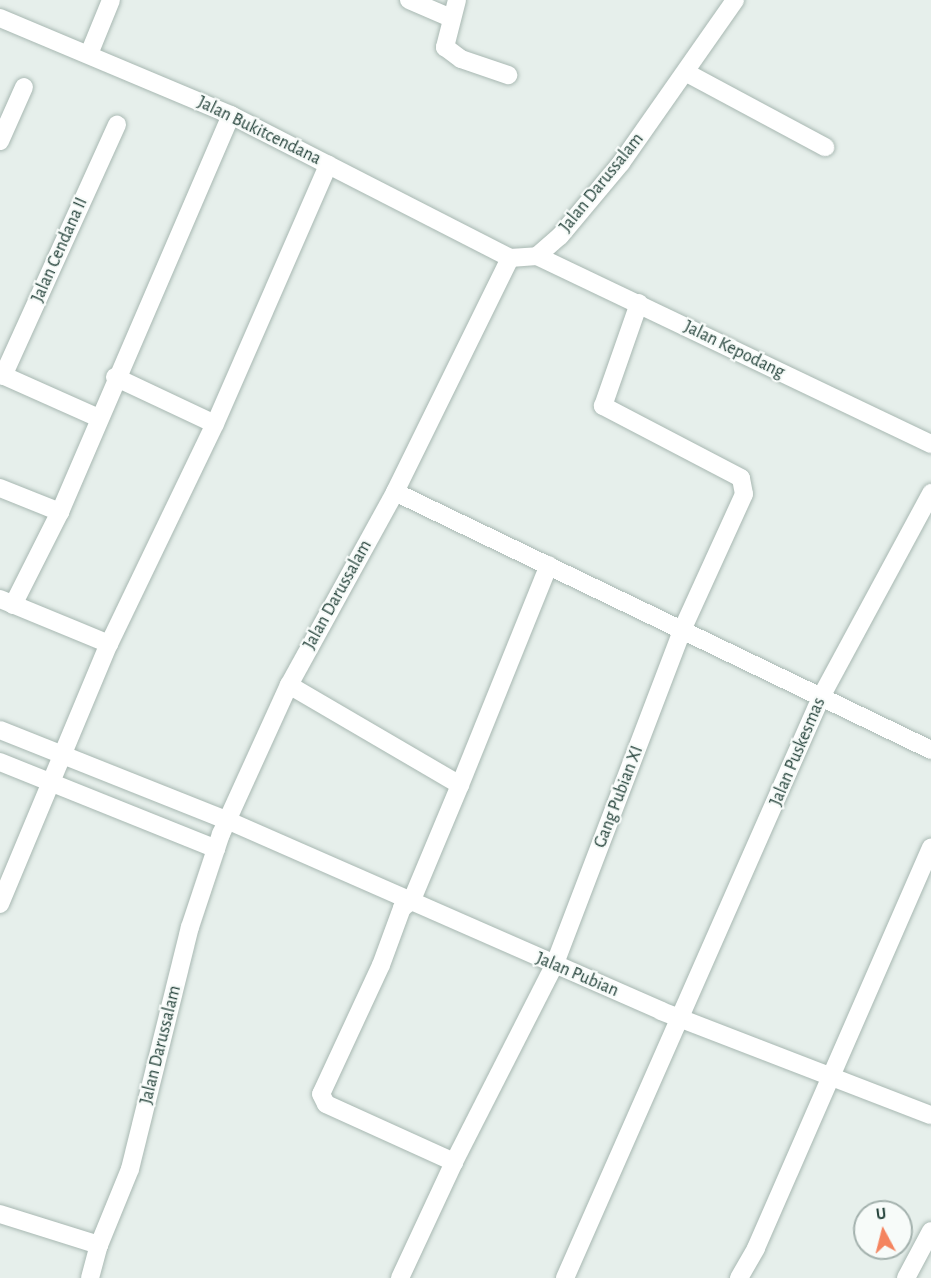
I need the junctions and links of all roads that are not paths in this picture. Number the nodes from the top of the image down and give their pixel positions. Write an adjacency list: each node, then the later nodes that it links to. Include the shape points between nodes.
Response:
1 (111, 0): 7 (street)
2 (409, 0): 6 (street)
3 (458, 0): 6 (street)
4 (735, 0): 8 (street, Jalan Darussalam)
5 (0, 18): 7 (street, Jalan Bukitcendana)
6 (451, 18): 9 (street, via 445,47 461,59)
7 (89, 54): 11 (street, Jalan Bukitcendana)
8 (687, 73): 14 (street); 16 (street, Jalan Darussalam, via 621,163 560,236)
9 (508, 75)
10 (24, 87): 13 (street)
11 (231, 115): 15 (street, Jalan Bukitcendana); 20 (street)
12 (117, 124): 19 (street, Jalan Cendana II)
13 (0, 141)
14 (825, 147)
15 (328, 165): 17 (street, Jalan Bukitcendana); 22 (street)
16 (537, 256): 17 (street); 18 (street, Jalan Kepodang)
17 (510, 258): 25 (street, Jalan Darussalam)
18 (639, 303): 23 (street, Jalan Kepodang); 30 (street, Gang Pubian XI, via 603,406 741,478 744,491)
19 (2, 375): 21 (street)
20 (115, 377): 21 (street); 22 (street)
21 (99, 418): 27 (street)
22 (215, 424): 31 (street)
23 (931, 444)
24 (0, 488): 27 (street)
25 (395, 492): 28 (street); 32 (street, Jalan Darussalam)
26 (931, 493): 33 (street, Jalan Puskesmas)
27 (60, 512): 29 (street)
28 (549, 565): 30 (street); 39 (street)
29 (6, 602): 31 (street)
30 (683, 628): 33 (street); 45 (street, Gang Pubian XI)
31 (109, 644): 36 (street)
32 (289, 685): 39 (street); 40 (street, Jalan Darussalam)
33 (822, 695): 35 (street); 46 (street, Jalan Puskesmas)
34 (0, 730): 36 (street, Jalan Pubian)
35 (931, 750)
36 (63, 755): 38 (street); 40 (street, Jalan Pubian)
37 (0, 762): 38 (street)
38 (51, 782): 42 (street); 43 (street)
39 (460, 785): 44 (street)
40 (229, 821): 42 (street, Jalan Darussalam); 44 (street, Jalan Pubian)
41 (931, 848): 47 (street)
42 (216, 849): 52 (street, Jalan Darussalam, via 190,927 130,1169)
43 (1, 898)
44 (412, 900): 45 (street, Jalan Pubian); 49 (street, via 402,908 381,965 322,1089 321,1100)
45 (554, 966): 46 (street, Jalan Pubian); 49 (street, Gang Pubian XI)
46 (681, 1019): 47 (street, Jalan Pubian); 55 (street, Jalan Puskesmas)
47 (830, 1078): 48 (street, Jalan Pubian); 56 (street, via 756,1248)
48 (931, 1115)
49 (454, 1162): 54 (street, Gang Pubian XI)
50 (0, 1214): 52 (street)
51 (931, 1231): 57 (street)
52 (99, 1245): 53 (street, Jalan Darussalam)
53 (90, 1278)
54 (400, 1278)
55 (565, 1278)
56 (739, 1278)
57 (906, 1278)

